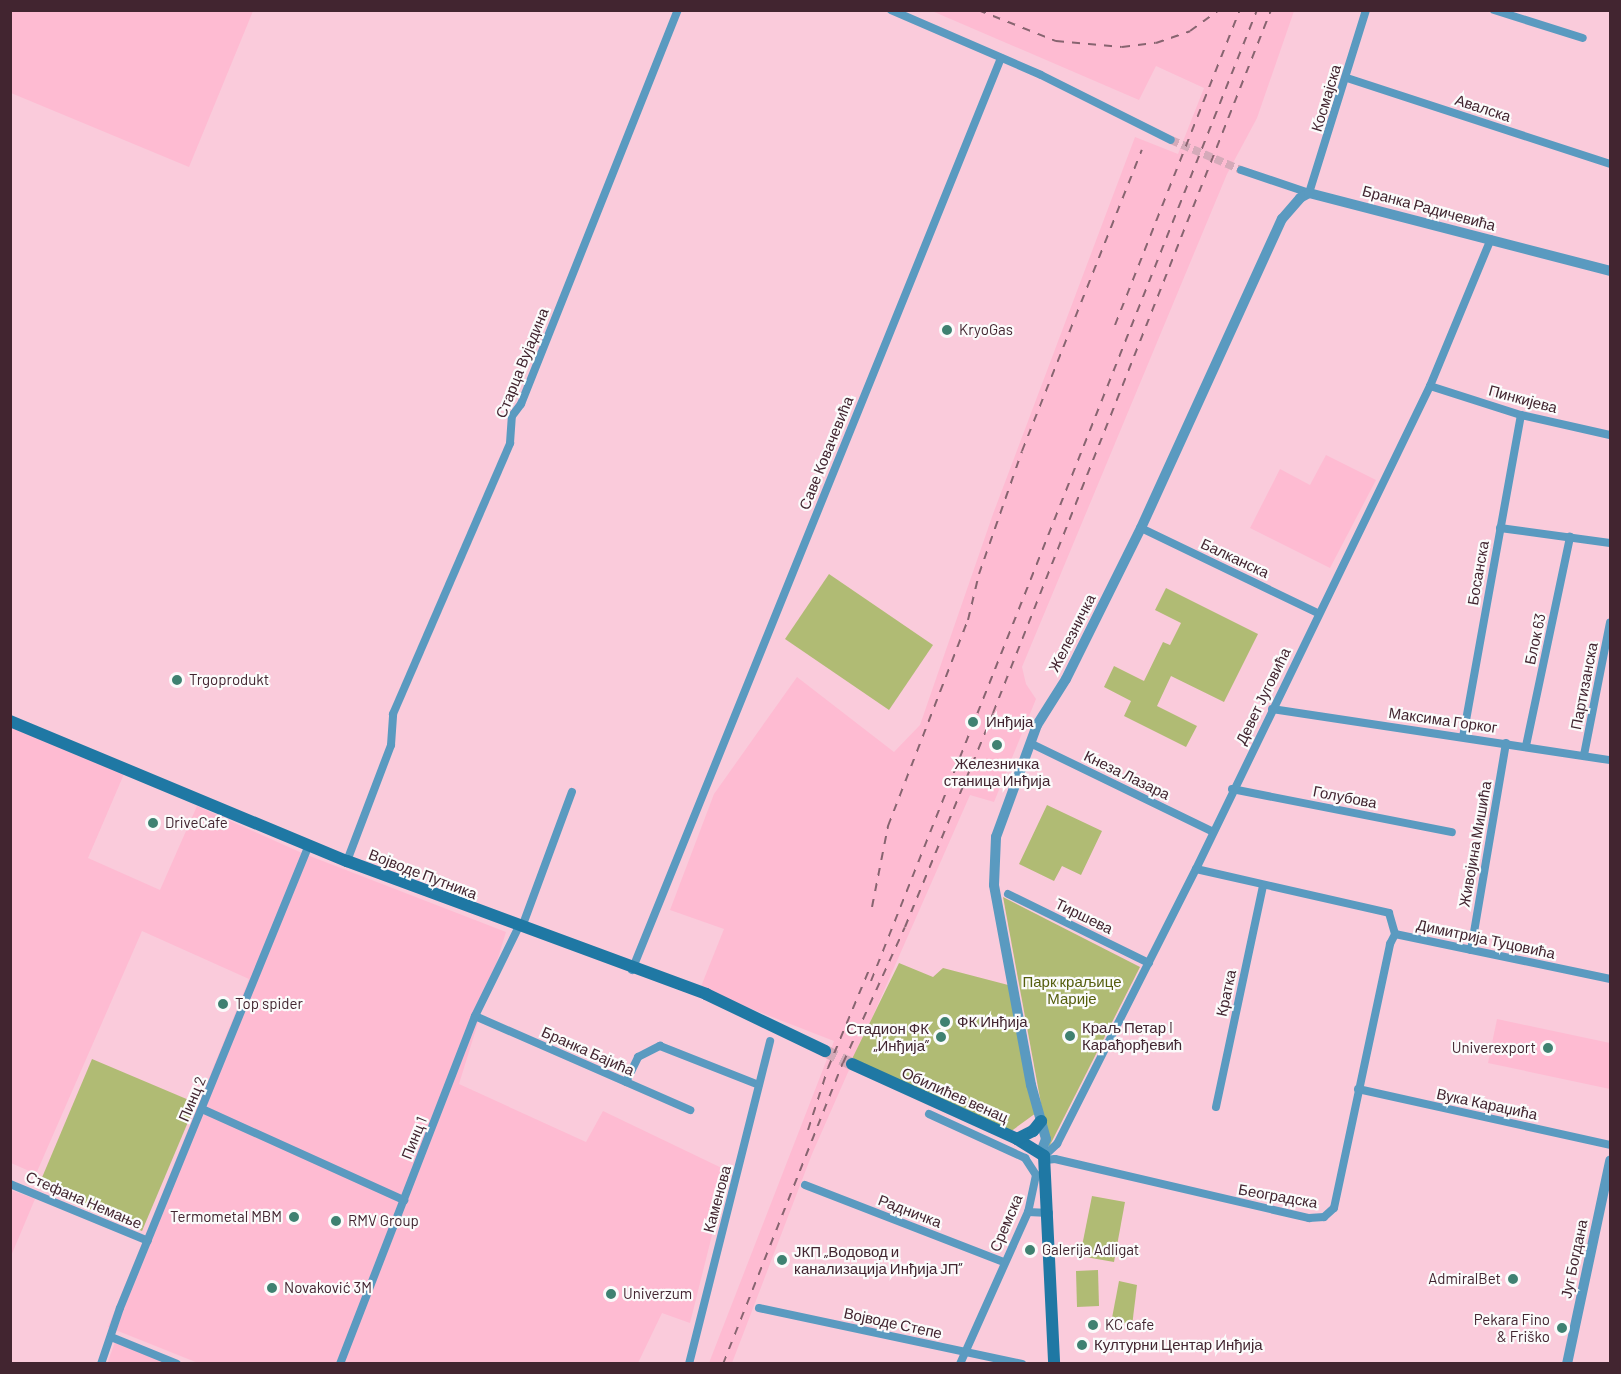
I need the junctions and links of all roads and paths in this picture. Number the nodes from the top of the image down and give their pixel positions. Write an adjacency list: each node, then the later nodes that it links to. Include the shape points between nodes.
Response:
1 (678, 10): 36 (street, Старца Вујадина, via 525,393 512,416 510,443 393,714 391,746)
2 (891, 10): 6 (street)
3 (1366, 10): 7 (street, Космајска)
4 (1494, 10): 5 (street)
5 (1582, 38)
6 (1000, 58): 8 (street); 44 (street, Саве Ковачевића)
7 (1347, 78): 9 (street, Авалска); 11 (street, Космајска)
8 (1171, 140)
9 (1611, 164)
10 (1241, 170): 11 (street, Бранка Радичевића)
11 (1310, 194): 12 (street, Бранка Радичевића); 17 (street, Железничка, via 1300,198 1282,219)
12 (1491, 239): 13 (street, Бранка Радичевића); 14 (street, Девет Југовића)
13 (1611, 271)
14 (1430, 386): 15 (street, Пинкијева); 21 (street, Девет Југовића)
15 (1521, 415): 16 (street, Пинкијева); 18 (street, Босанска)
16 (1611, 435)
17 (1141, 528): 21 (street, Балканска); 26 (street, Железничка)
18 (1500, 528): 19 (street); 25 (street, Босанска)
19 (1570, 537): 20 (street); 28 (street, Блок 63)
20 (1611, 543)
21 (1318, 613): 23 (street, Девет Југовића)
22 (1611, 623): 29 (street, Партизанска)
23 (1272, 709): 25 (street, Максима Горког); 31 (street, Девет Југовића)
24 (10, 721): 35 (main road, Војводе Путника)
25 (1463, 737): 27 (street, Максима Горког)
26 (1030, 742): 33 (street, Кнеза Лазара); 57 (street, Железничка, via 996,837 994,885)
27 (1506, 743): 28 (street, Максима Горког); 42 (street, Живојина Мишића)
28 (1526, 746): 29 (street, Максима Горког)
29 (1584, 755): 30 (street, Максима Горког)
30 (1611, 760)
31 (1232, 789): 33 (street, Девет Југовића); 34 (street, Голубова)
32 (572, 792): 40 (street, Пинц 1)
33 (1213, 831): 37 (street, Девет Југовића)
34 (1452, 832)
35 (309, 846): 36 (main road, Војводе Путника); 54 (street, Пинц 2)
36 (347, 861): 40 (main road, Војводе Путника)
37 (1196, 869): 38 (street, Димитрија Туцовића); 43 (street, Девет Југовића)
38 (1263, 886): 41 (street, Димитрија Туцовића, via 1389,914); 53 (street, Кратка)
39 (1008, 894): 43 (street, Тиршева)
40 (520, 926): 44 (main road, Војводе Путника); 46 (street, Пинц 1)
41 (1395, 934): 42 (street, Димитрија Туцовића); 52 (street, Београдска)
42 (1471, 950): 45 (street, Димитрија Туцовића)
43 (1149, 963): 60 (street, Девет Југовића, via 1057,1144)
44 (632, 970): 48 (main road, Војводе Путника, via 706,994)
45 (1611, 979)
46 (475, 1016): 50 (street, Бранка Бајића); 64 (street, Пинц 1)
47 (770, 1041): 51 (street, Каменова)
48 (825, 1051)
49 (852, 1064): 58 (main road, Обилићев венац)
50 (626, 1082): 51 (street, via 638,1057 660,1046); 55 (street, Бранка Бајића)
51 (759, 1085): 75 (street, Каменова)
52 (1358, 1089): 59 (street, Вука Караџића); 60 (street, Београдска, via 1334,1208 1324,1217 1309,1218)
53 (1216, 1107)
54 (202, 1109): 64 (street); 67 (street, Пинц 2)
55 (690, 1110)
56 (929, 1114): 65 (street, Сремска, via 1031,1164 1036,1184)
57 (1041, 1121): 58 (main road, via 1033,1131); 60 (street, Железничка, via 1046,1140)
58 (1017, 1139): 60 (main road, Обилићев венац)
59 (1611, 1144)
60 (1044, 1156): 66 (main road, Железничка)
61 (1610, 1167): 79 (street, Југ Богдана)
62 (10, 1184): 67 (street, Стефана Немање)
63 (805, 1185): 68 (street, Радничка)
64 (404, 1200): 74 (street, Пинц 1)
65 (1028, 1212): 66 (street); 68 (street, Сремска)
66 (1049, 1213): 78 (main road, Железничка)
67 (148, 1241): 70 (street, Пинц 2)
68 (1004, 1262): 71 (street, Сремска)
69 (759, 1308): 71 (street, Војводе Степе)
70 (111, 1337): 72 (street, Пинц 2); 73 (street)
71 (965, 1352): 76 (street, Сремска); 77 (street, Војводе Степе)
72 (101, 1364)
73 (177, 1364)
74 (340, 1364)
75 (689, 1364)
76 (960, 1364)
77 (1022, 1364)
78 (1054, 1364)
79 (1567, 1364)

